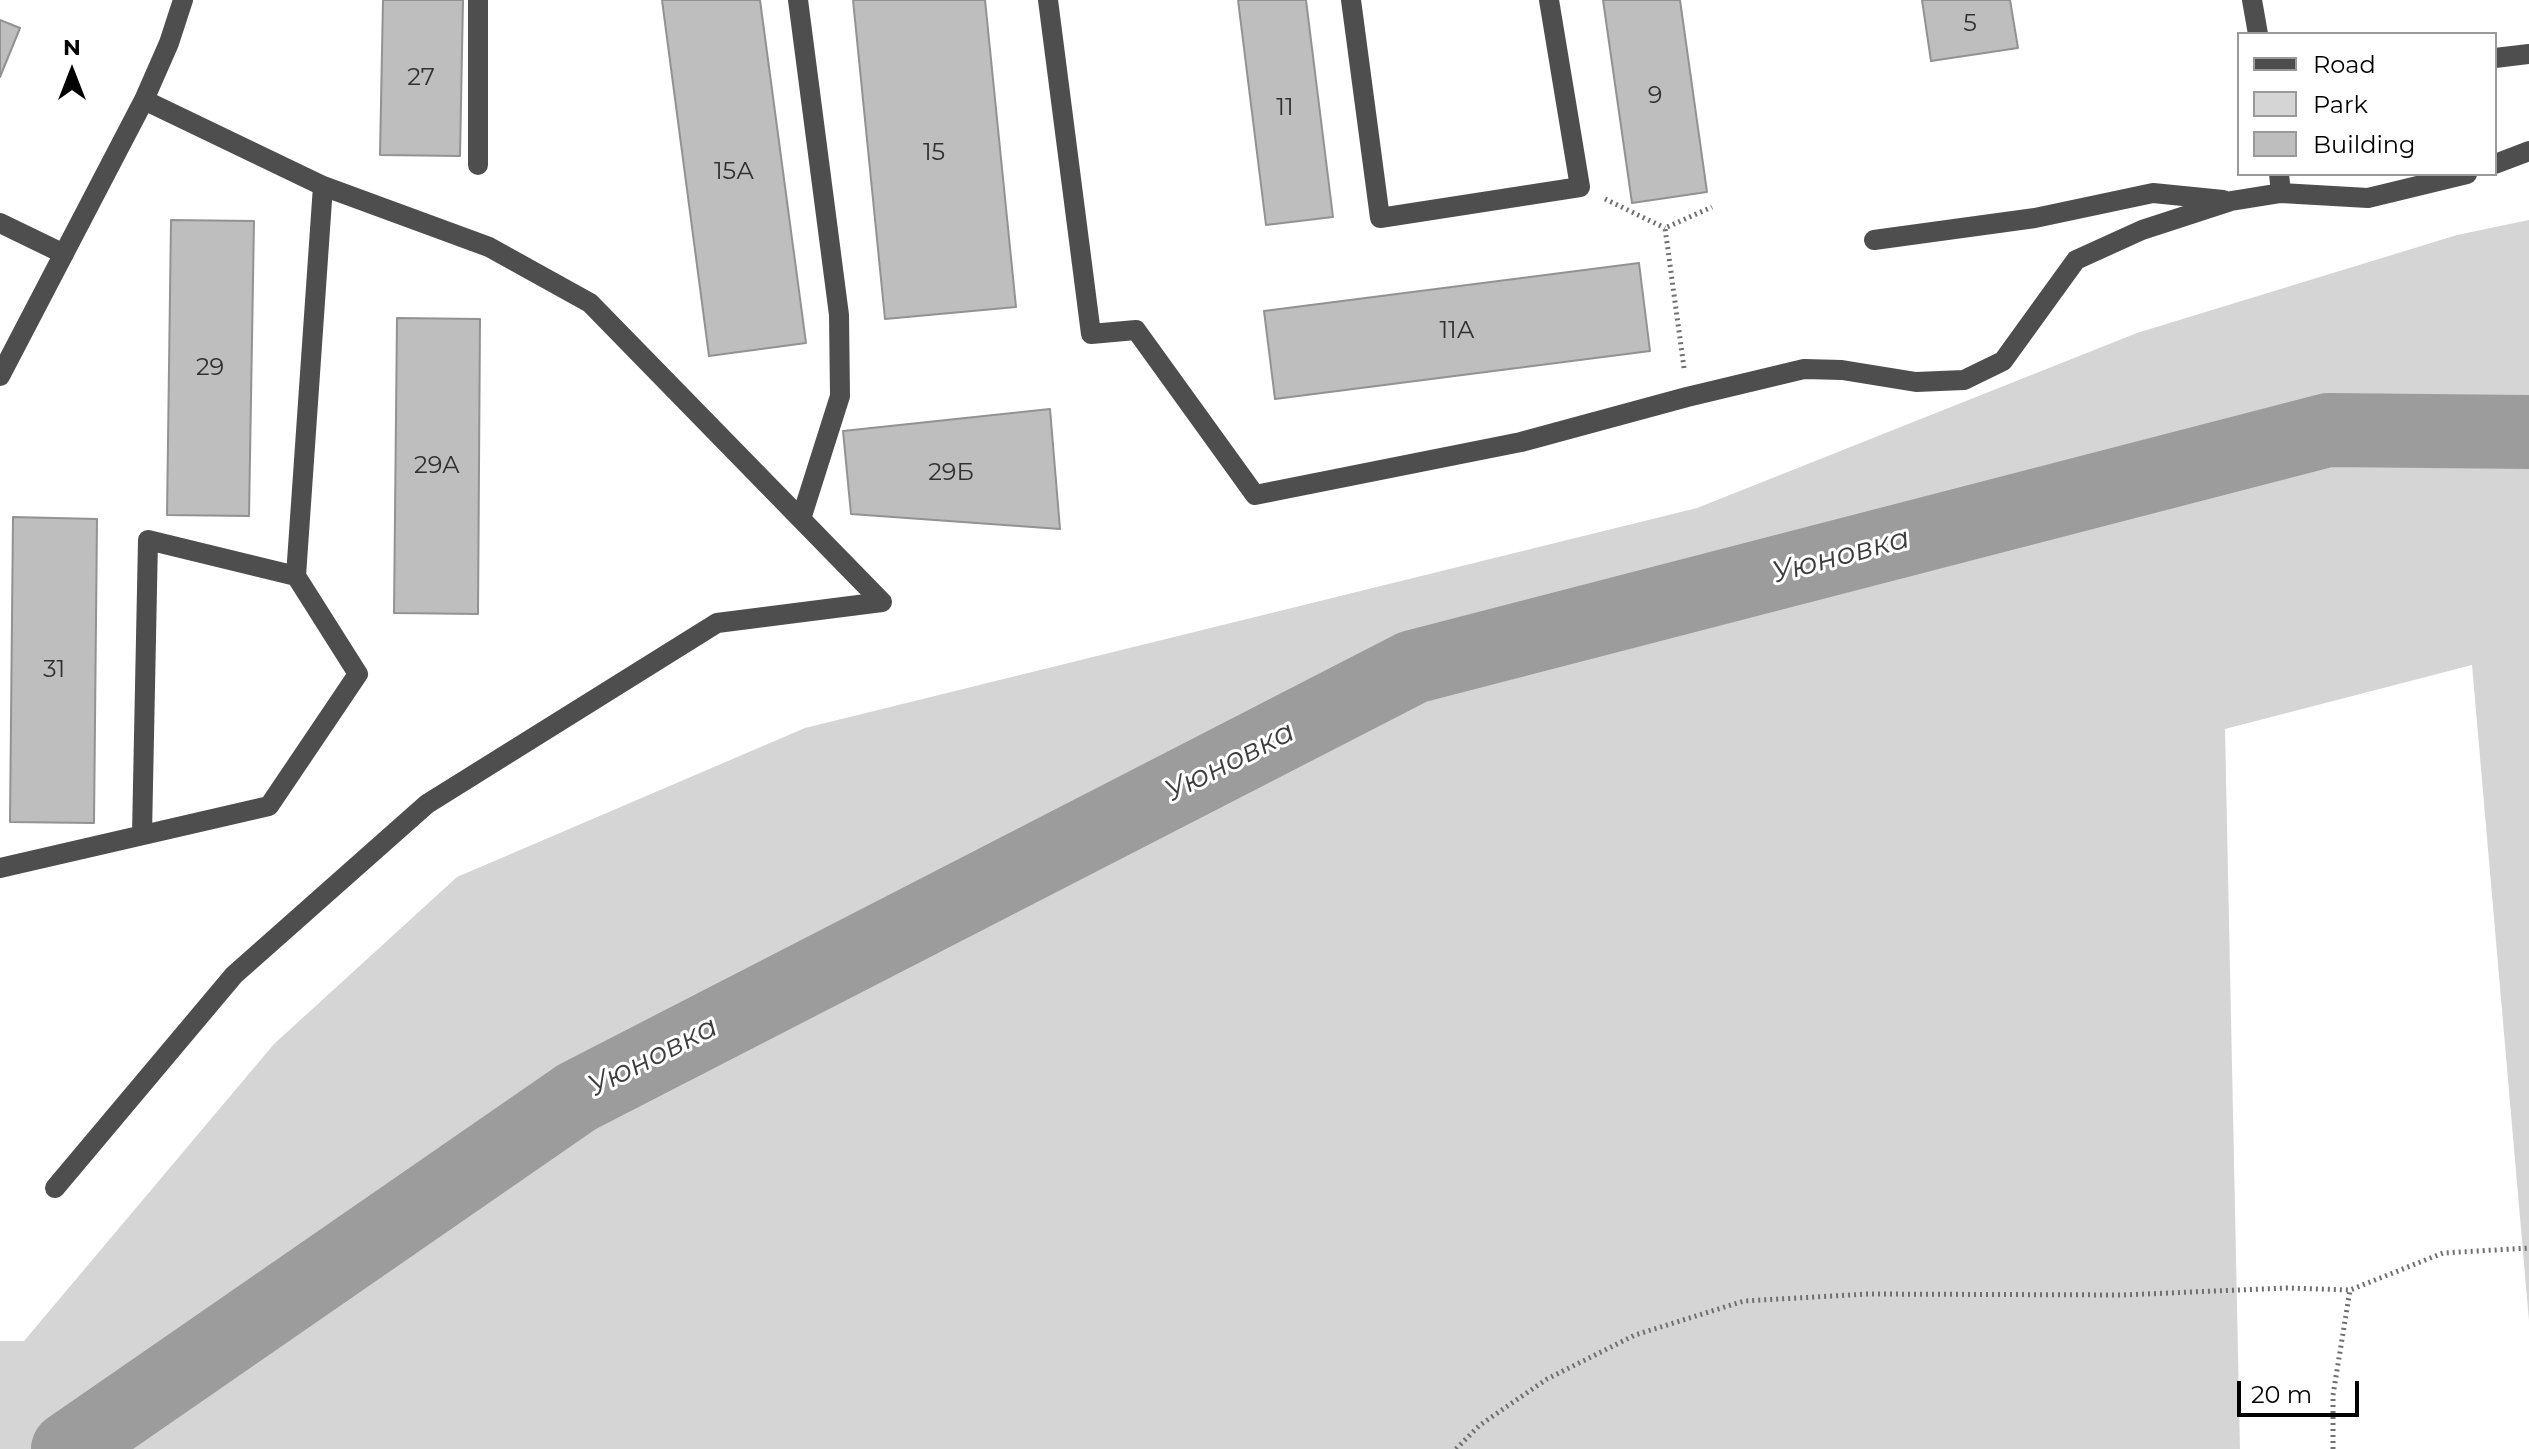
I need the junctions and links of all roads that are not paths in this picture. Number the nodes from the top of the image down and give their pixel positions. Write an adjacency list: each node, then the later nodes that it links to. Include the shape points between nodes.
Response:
1 (183, 0): 10 (street)
2 (194, 0): 10 (street)
3 (478, 0): 16 (street)
4 (798, 0): 25 (street, via 839,315 840,396)
5 (1048, 0): 20 (street, via 1091,334 1136,330 1255,495 1521,442 1804,369 1916,382 1964,380 2003,361 2076,260 2142,230)
6 (1351, 0): 7 (street, via 1380,218 1580,187)
7 (1549, 0)
8 (2252, 0): 9 (street)
9 (2258, 32)
10 (169, 43): 13 (street)
11 (2529, 54): 12 (street)
12 (2497, 58)
13 (144, 100): 19 (street); 23 (street)
14 (2529, 151): 15 (street)
15 (2497, 163)
16 (478, 165)
17 (2459, 176): 18 (street, via 2368,198)
18 (2280, 184): 20 (street)
19 (323, 186): 25 (street, via 489,247 590,303); 26 (street)
20 (2231, 201): 22 (street, via 2153,193 2035,218)
21 (0, 223): 23 (street)
22 (1874, 240)
23 (64, 254): 24 (street)
24 (0, 376)
25 (801, 519): 29 (street, via 882,602 717,623 427,804 234,975)
26 (296, 576): 27 (street, via 358,674 269,806); 27 (street, via 148,540)
27 (142, 834): 28 (street)
28 (0, 868)
29 (55, 1188)

